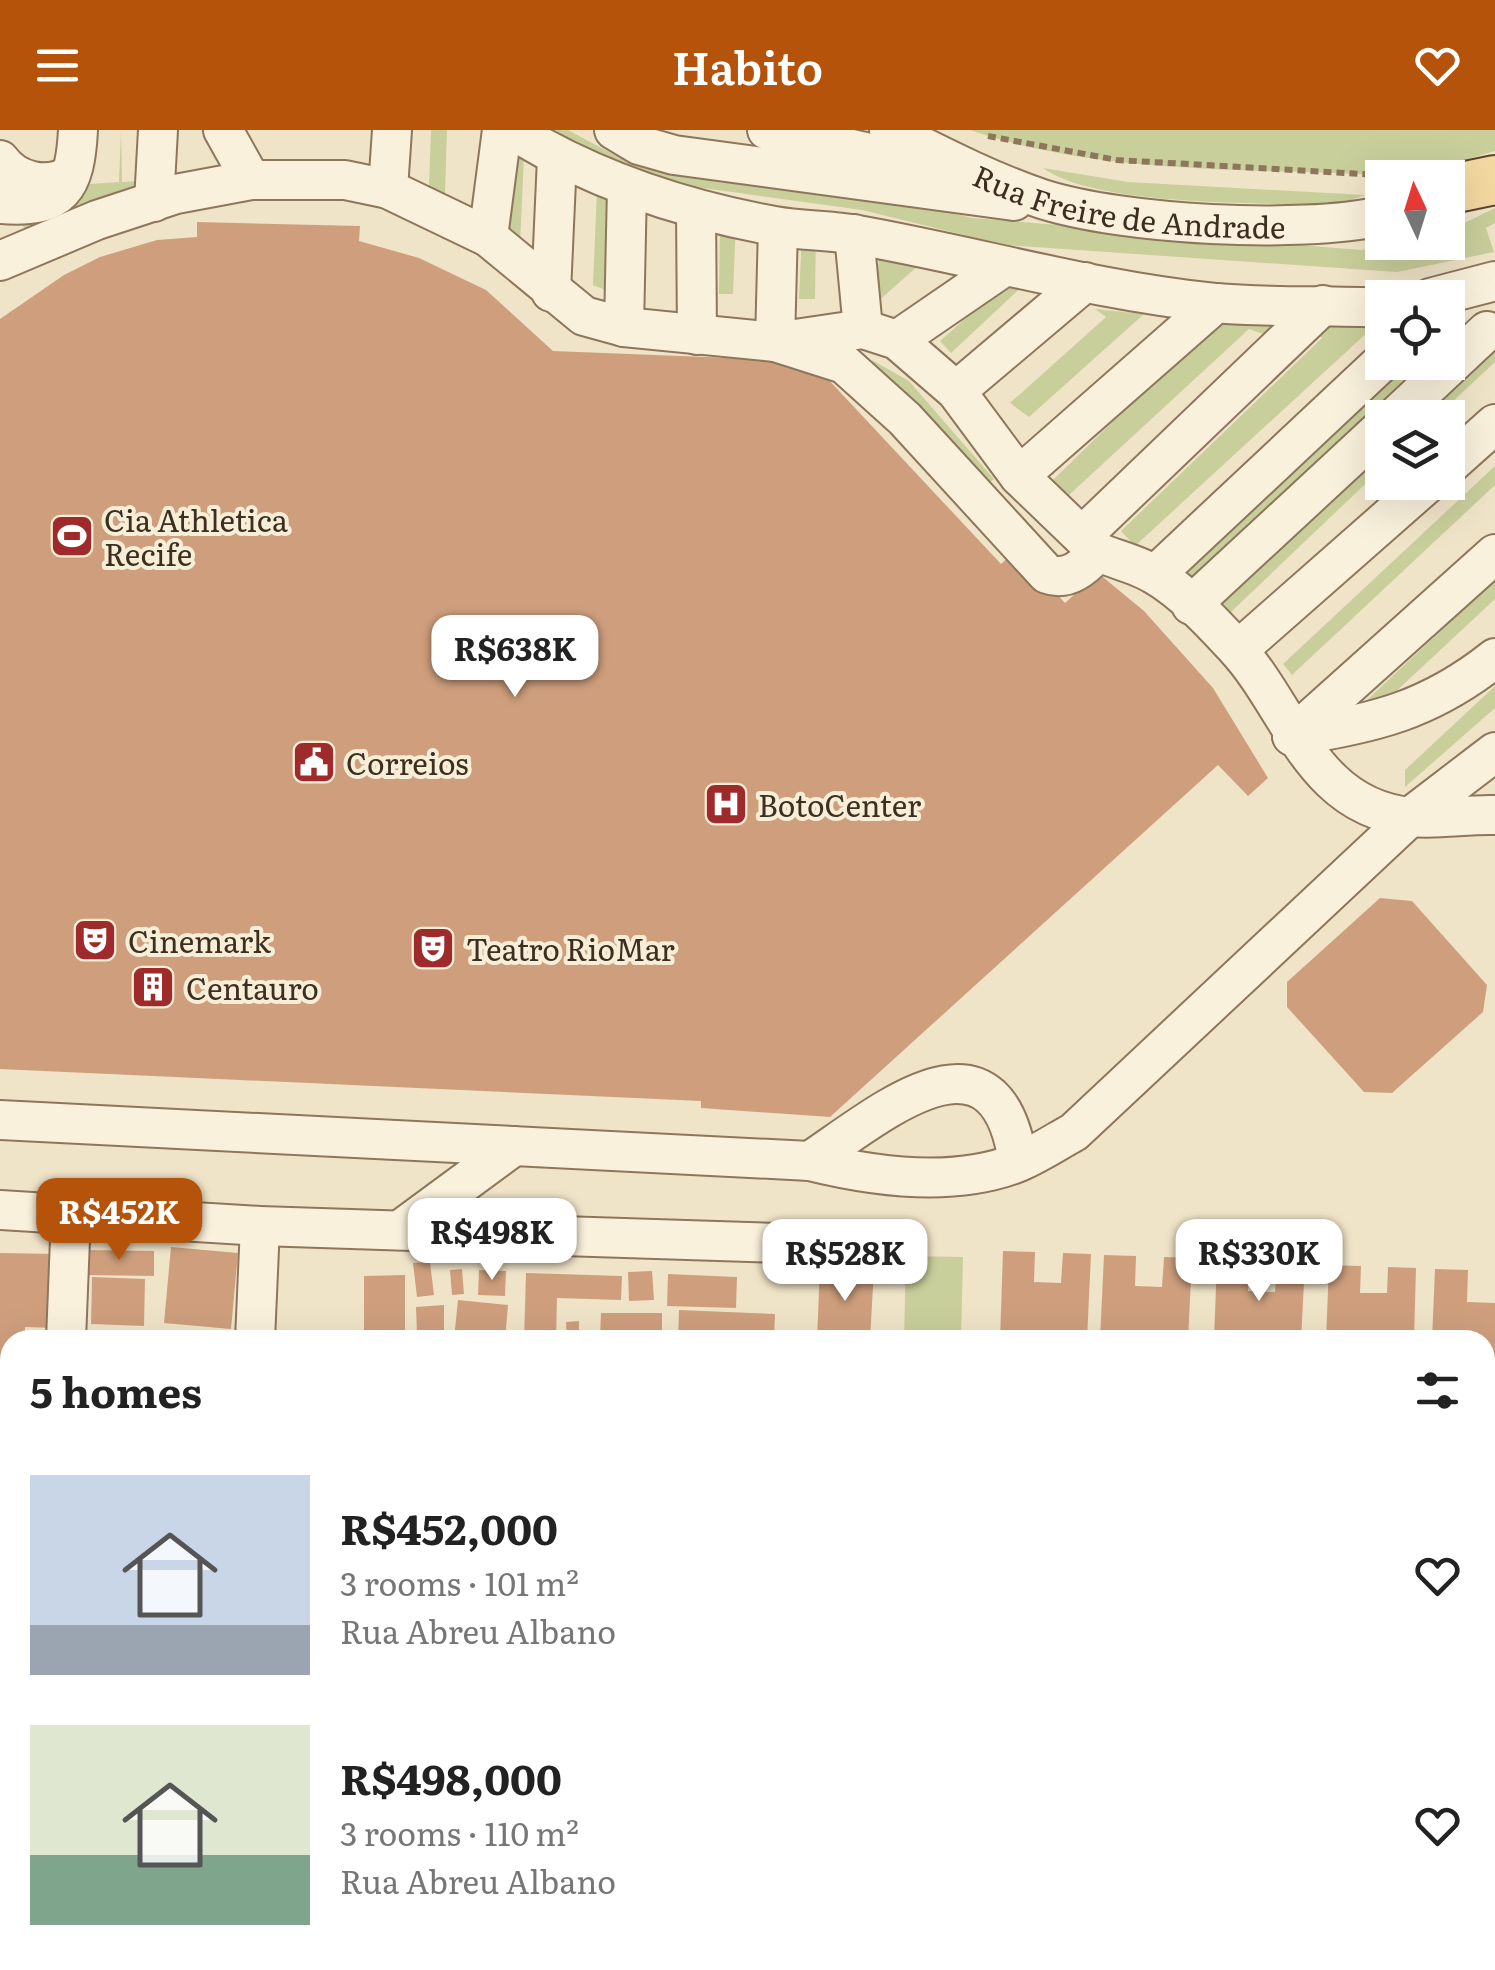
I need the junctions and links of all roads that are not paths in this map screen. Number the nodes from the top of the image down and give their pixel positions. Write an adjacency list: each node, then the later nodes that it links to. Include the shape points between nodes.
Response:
1 (78, 130): 16 (street)
2 (158, 130): 22 (street)
3 (223, 130): 17 (street)
4 (392, 130): 20 (street)
5 (502, 130): 30 (street)
6 (512, 130): 14 (street)
7 (614, 130): 25 (street, via 674,155)
8 (661, 130): 21 (street)
9 (767, 130): 18 (street)
10 (825, 130): 13 (street)
11 (863, 130): 13 (street)
12 (890, 130): 13 (street, Rua Freire de Andrade)
13 (956, 149): 18 (street, Rua Freire de Andrade)
14 (557, 158): 19 (street); 36 (street)
15 (0, 160): 16 (street, via 34,182 66,179)
16 (76, 170): 23 (street, via 68,188 50,200)
17 (251, 180): 20 (street, via 345,180); 22 (street)
18 (998, 182): 21 (street, Rua Freire de Andrade)
19 (627, 187): 24 (street); 41 (street)
20 (388, 190): 30 (street)
21 (1041, 198): 25 (street, Rua Freire de Andrade)
22 (154, 202): 31 (street)
23 (0, 204)
24 (696, 210): 28 (street); 43 (street)
25 (1086, 211): 26 (street, Rua Freire de Andrade, via 1279,225)
26 (1365, 217)
27 (0, 218): 31 (street)
28 (778, 227): 29 (street); 45 (street)
29 (854, 234): 32 (street); 44 (street)
30 (488, 237): 36 (street)
31 (12, 254)
32 (1005, 266): 34 (street); 44 (street)
33 (1495, 281): 35 (street)
34 (1085, 282): 37 (street); 47 (street)
35 (1465, 289)
36 (551, 292): 41 (street, via 584,316)
37 (1216, 303): 38 (street); 52 (street)
38 (1324, 305): 39 (street); 54 (street)
39 (1365, 307)
40 (1465, 320): 42 (street)
41 (624, 326): 43 (street)
42 (1491, 332): 48 (street)
43 (696, 334): 45 (street)
44 (880, 335): 45 (street); 47 (street)
45 (776, 342): 54 (street, via 844,364 865,379 1047,574 1059,578 1080,570)
46 (1365, 378): 56 (street)
47 (956, 390): 52 (street)
48 (1414, 400)
49 (1495, 424): 51 (street)
50 (1365, 444): 57 (street)
51 (1465, 451)
52 (1019, 476): 54 (street)
53 (1409, 500): 58 (street)
54 (1091, 544): 56 (street)
55 (1495, 554): 60 (street)
56 (1155, 575): 57 (street)
57 (1192, 605): 58 (street)
58 (1238, 650): 60 (street)
59 (1495, 658): 60 (street, via 1454,690 1408,712)
60 (1292, 736): 63 (street, via 1346,791)
61 (1495, 752): 63 (street)
62 (1495, 815): 63 (street)
63 (1410, 817): 67 (street, via 1074,1132)
64 (0, 1120): 65 (street)
65 (514, 1146): 66 (street); 71 (street)
66 (810, 1161): 67 (street, via 863,1174 925,1176 972,1174); 67 (street, via 900,1099 950,1082 988,1095 1008,1118)
67 (1018, 1162)
68 (0, 1210): 69 (street)
69 (71, 1214): 70 (street); 73 (street)
70 (260, 1226): 71 (street); 74 (street)
71 (400, 1230): 72 (street)
72 (778, 1242)
73 (66, 1330)
74 (255, 1330)

